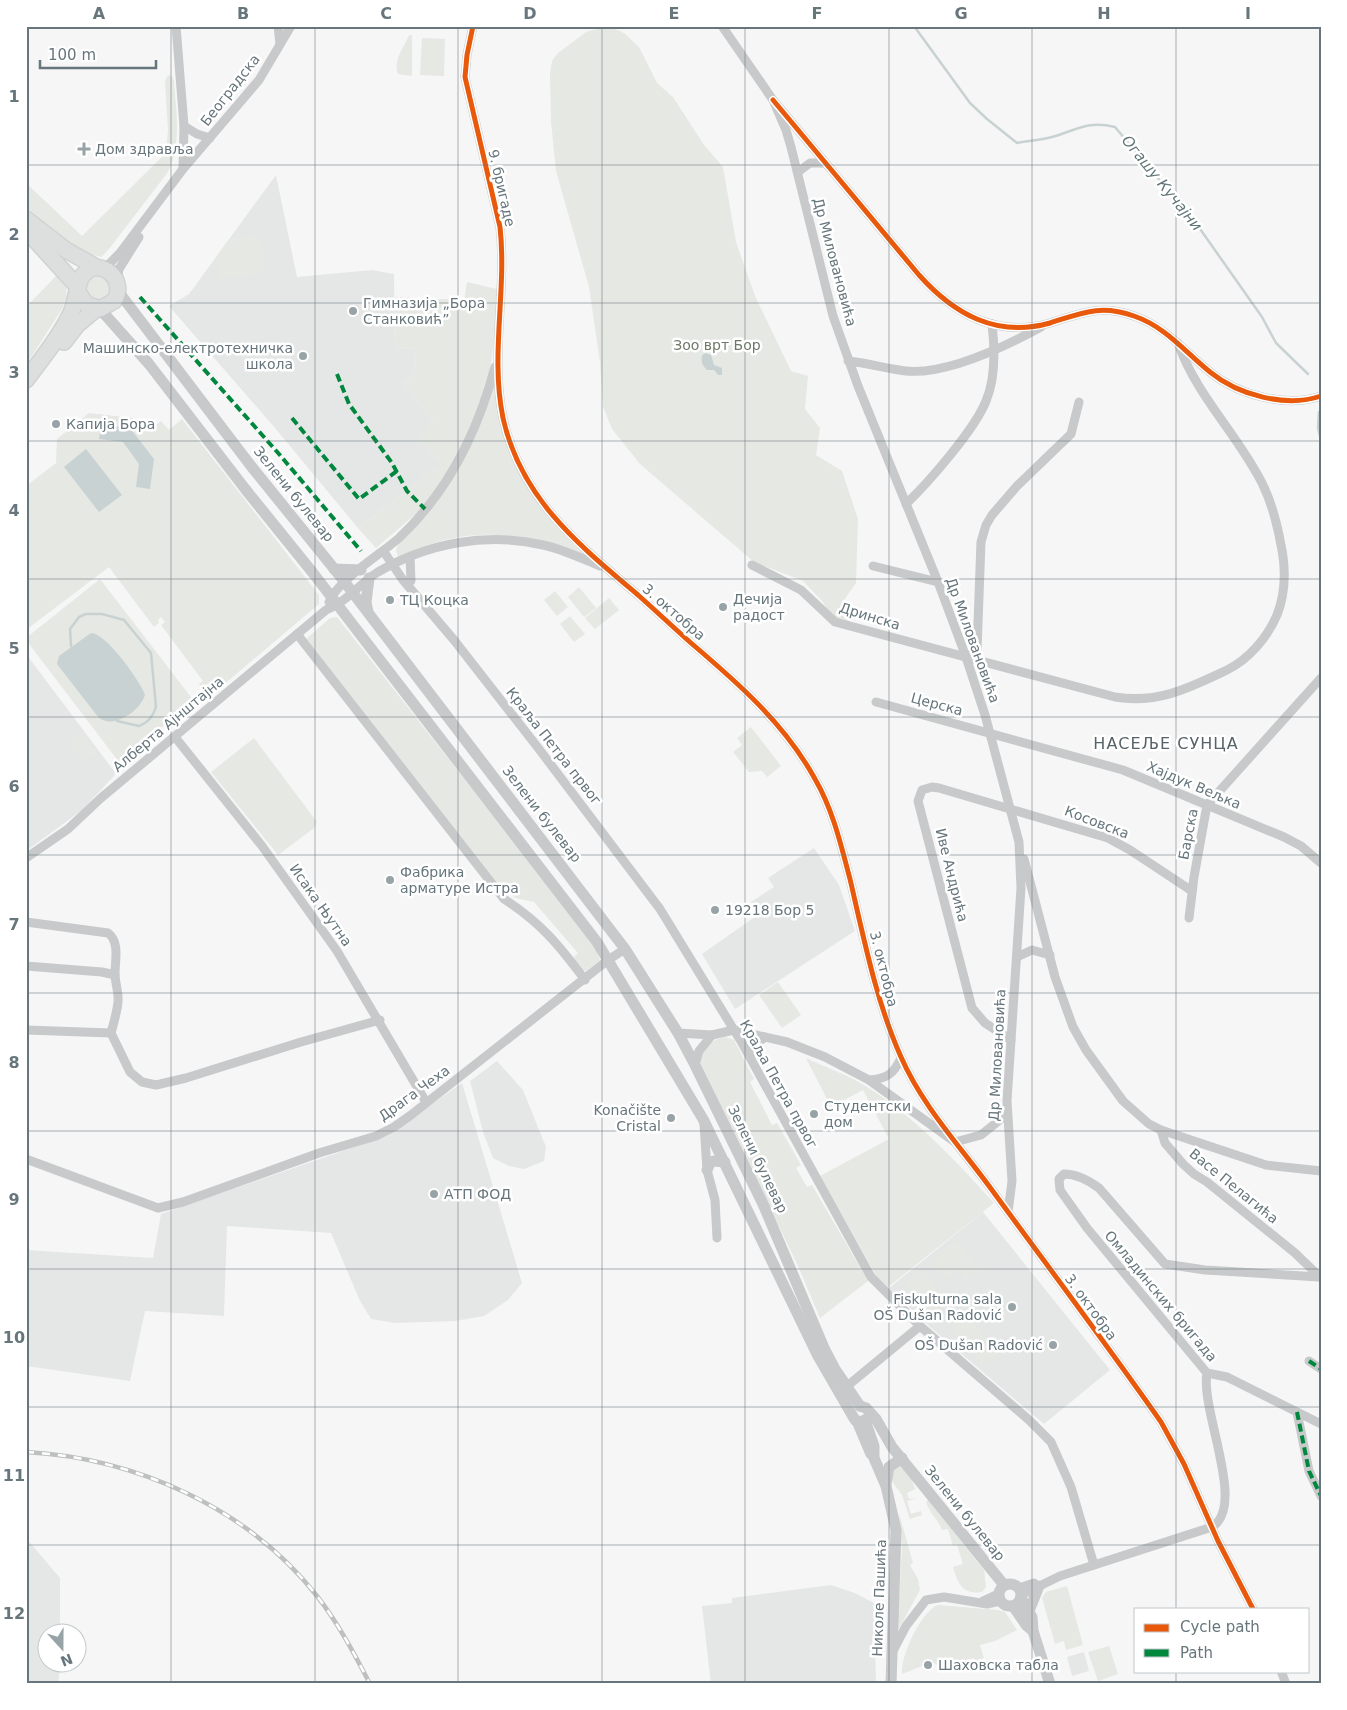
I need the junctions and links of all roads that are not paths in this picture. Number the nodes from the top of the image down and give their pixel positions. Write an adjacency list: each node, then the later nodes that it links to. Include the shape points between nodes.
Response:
1 (176, 26): 8 (street)
2 (278, 26): 6 (street)
3 (292, 26): 6 (street, Београдска)
4 (473, 26): 24 (street, 9. бригаде, via 464,77 493,192 503,252)
5 (722, 26): 7 (street)
6 (280, 44): 9 (street, Београдска, via 259,80)
7 (773, 100): 10 (street); 12 (street, Др Миловановића)
8 (184, 126): 9 (street); 11 (street)
9 (210, 138): 11 (street, Београдска)
10 (825, 162): 12 (street, via 810,163); 20 (street, via 935,293 956,310)
11 (183, 169): 13 (street, Београдска)
12 (798, 172): 25 (street, Др Миловановића, via 824,285)
13 (151, 213): 16 (street, Београдска, via 115,259); 17 (street, Београдска, via 119,269)
14 (26, 219): 16 (main road, via 66,250)
15 (26, 230): 18 (main road)
16 (101, 268): 17 (main road, via 112,273); 18 (main road, via 83,275)
17 (118, 286): 19 (main road, via 112,303); 36 (street, Зелени булевар, via 251,466)
18 (78, 290): 19 (main road, via 86,304); 26 (main road, via 64,326)
19 (98, 309): 27 (main road, via 78,325); 43 (street, Зелени булевар, via 150,364)
20 (992, 324): 21 (street, via 1021,328); 23 (street)
21 (1047, 324): 22 (street, via 1079,312 1115,311 1151,322); 23 (street)
22 (1178, 344): 28 (street, via 1212,374 1244,391 1302,401); 47 (street, Дринска, via 1261,482 1276,521 1284,584 1280,608 1267,634 1233,667 1168,695 1142,700 1115,697)
23 (993, 349): 25 (street, via 926,371 906,371); 30 (street, via 994,366 989,391 980,414)
24 (498, 357): 31 (street, via 482,409 460,459 420,515); 37 (street, 3. октобра, via 503,419 513,451 552,516)
25 (848, 361): 30 (street, Др Миловановића)
26 (26, 380)
27 (26, 390)
28 (1321, 396)
29 (1079, 402): 47 (street, via 1071,434 1017,486 986,525 981,542 977,650)
30 (906, 504): 41 (street, Др Миловановића)
31 (384, 552): 33 (street, Краља Петра првог); 38 (street)
32 (410, 557): 33 (street); 37 (street, via 466,540 514,541 544,545); 39 (street)
33 (394, 565): 38 (street); 39 (street, Краља Петра првог, via 401,568); 44 (street, Краља Петра првог, via 400,577)
34 (752, 565): 47 (street, Дринска, via 801,590 835,622)
35 (873, 566): 41 (street)
36 (334, 568): 38 (street); 40 (street, Зелени булевар)
37 (605, 568): 76 (street, 3. октобра, via 744,688 808,766 829,807 842,846 884,1017)
38 (365, 574): 40 (street); 42 (street); 45 (street)
39 (411, 581): 44 (street, Краља Петра првог, via 427,602)
40 (345, 582): 42 (street, Зелени булевар); 43 (street)
41 (938, 582): 47 (street, Др Миловановића)
42 (353, 592): 43 (street); 45 (street, Зелени булевар)
43 (334, 601): 46 (street, Алберта Ајнштајна); 63 (street, Зелени булевар)
44 (429, 610): 69 (street, Краља Петра првог, via 523,727 654,900)
45 (368, 613): 60 (street, Зелени булевар)
46 (297, 634): 51 (street, Алберта Ајнштајна); 66 (street, via 504,899 544,929)
47 (966, 656): 50 (street, Др Миловановића)
48 (1321, 678): 52 (street, Барска)
49 (876, 702): 50 (street, Церска)
50 (990, 733): 52 (street, Хајдук Вељка, via 1123,770); 53 (street, Др Миловановића)
51 (174, 737): 55 (street, Алберта Ајнштајна, via 68,829); 67 (street, Исака Њутна, via 281,871)
52 (1207, 806): 56 (street, Хајдук Вељка, via 1301,846); 57 (street, Барска)
53 (1011, 809): 54 (street, Др Миловановића); 57 (street, Косовска, via 1108,838); 74 (street, Иве Андрића, via 932,787 922,790 918,801 972,1008 985,1023)
54 (1019, 842): 61 (street, Васе Пелагића); 62 (street, Др Миловановића, via 1021,888)
55 (26, 858)
56 (1321, 863)
57 (1192, 891): 58 (street, Барска)
58 (1189, 918)
59 (26, 922): 65 (street, via 108,932 114,941)
60 (625, 949): 63 (street, Драга Чеха); 71 (street, Зелени булевар)
61 (1050, 955): 62 (street, via 1032,950); 82 (street, Васе Пелагића, via 1064,1004 1086,1050 1123,1101 1149,1124)
62 (1016, 957): 74 (street, Др Миловановића)
63 (608, 960): 66 (street, Драга Чеха); 81 (street, Зелени булевар)
64 (26, 966): 65 (street)
65 (115, 975): 70 (street, via 118,1002)
66 (585, 980): 79 (street, Драга Чеха)
67 (380, 1020): 70 (street, via 156,1085 142,1082 130,1072); 79 (street, Исака Њутна)
68 (26, 1030): 70 (street)
69 (734, 1030): 72 (street); 73 (street); 75 (street, Краља Петра првог)
70 (111, 1032)
71 (678, 1033): 72 (street); 77 (street, Зелени булевар)
72 (712, 1035): 77 (street, via 699,1050)
73 (765, 1037): 75 (street, via 755,1045); 78 (street, via 825,1057)
74 (1011, 1040): 80 (street, Др Миловановића)
75 (750, 1058): 91 (street, Краља Петра првог, via 864,1268 878,1287)
76 (901, 1058): 78 (street, via 893,1072); 83 (street, 3. октобра, via 923,1098)
77 (696, 1065): 95 (street, Зелени булевар, via 763,1204 824,1348)
78 (869, 1080): 83 (street)
79 (426, 1102): 84 (street, Драга Чеха, via 394,1128 376,1136 158,1208)
80 (1007, 1114): 83 (street, via 981,1136); 88 (street, Др Миловановића, via 1012,1181)
81 (703, 1119): 85 (street, Зелени булевар); 86 (street)
82 (1161, 1130): 87 (street, via 1278,1168); 90 (street, Васе Пелагића, via 1165,1143 1194,1174 1295,1253)
83 (955, 1142): 88 (street, 3. октобра)
84 (26, 1159)
85 (725, 1162): 86 (street, via 714,1161); 97 (street, Зелени булевар, via 818,1356)
86 (707, 1170): 89 (street, via 715,1200)
87 (1321, 1171)
88 (1008, 1212): 102 (street, 3. октобра, via 1161,1422)
89 (717, 1238)
90 (1320, 1277): 94 (street, Омладинских бригада, via 1205,1270 1165,1264 1098,1188 1089,1181 1068,1174 1060,1177 1060,1190 1087,1228)
91 (920, 1326): 95 (street); 103 (street, Краља Петра првог, via 1052,1442 1071,1487)
92 (1309, 1361): 93 (street)
93 (1321, 1369)
94 (1207, 1373): 96 (street, Омладинских бригада, via 1227,1377); 102 (street, via 1206,1390 1225,1484 1226,1506 1220,1520)
95 (846, 1387): 97 (street, Зелени булевар)
96 (1297, 1412): 98 (street, Омладинских бригада); 101 (street, via 1309,1471)
97 (862, 1415): 99 (street, Зелени булевар); 100 (street, Николе Пашића, via 868,1449)
98 (1321, 1424)
99 (902, 1458): 100 (street, via 889,1467); 105 (street, Зелени булевар)
100 (886, 1486): 110 (street, Николе Пашића, via 896,1541)
101 (1321, 1496)
102 (1212, 1527): 103 (street); 107 (street, 3. октобра)
103 (1094, 1565): 104 (street)
104 (1041, 1584): 106 (street); 108 (street)
105 (1001, 1593): 106 (street, via 1010,1583); 106 (street, via 1006,1606); 110 (street, via 981,1602 944,1596 926,1600)
106 (1019, 1596): 108 (street); 109 (street)
107 (1252, 1608)
108 (1028, 1611): 109 (street)
109 (1033, 1631): 113 (street)
110 (891, 1653): 112 (street, Николе Пашића)
111 (1281, 1672): 114 (street)
112 (891, 1684)
113 (1050, 1684)
114 (1286, 1684)

